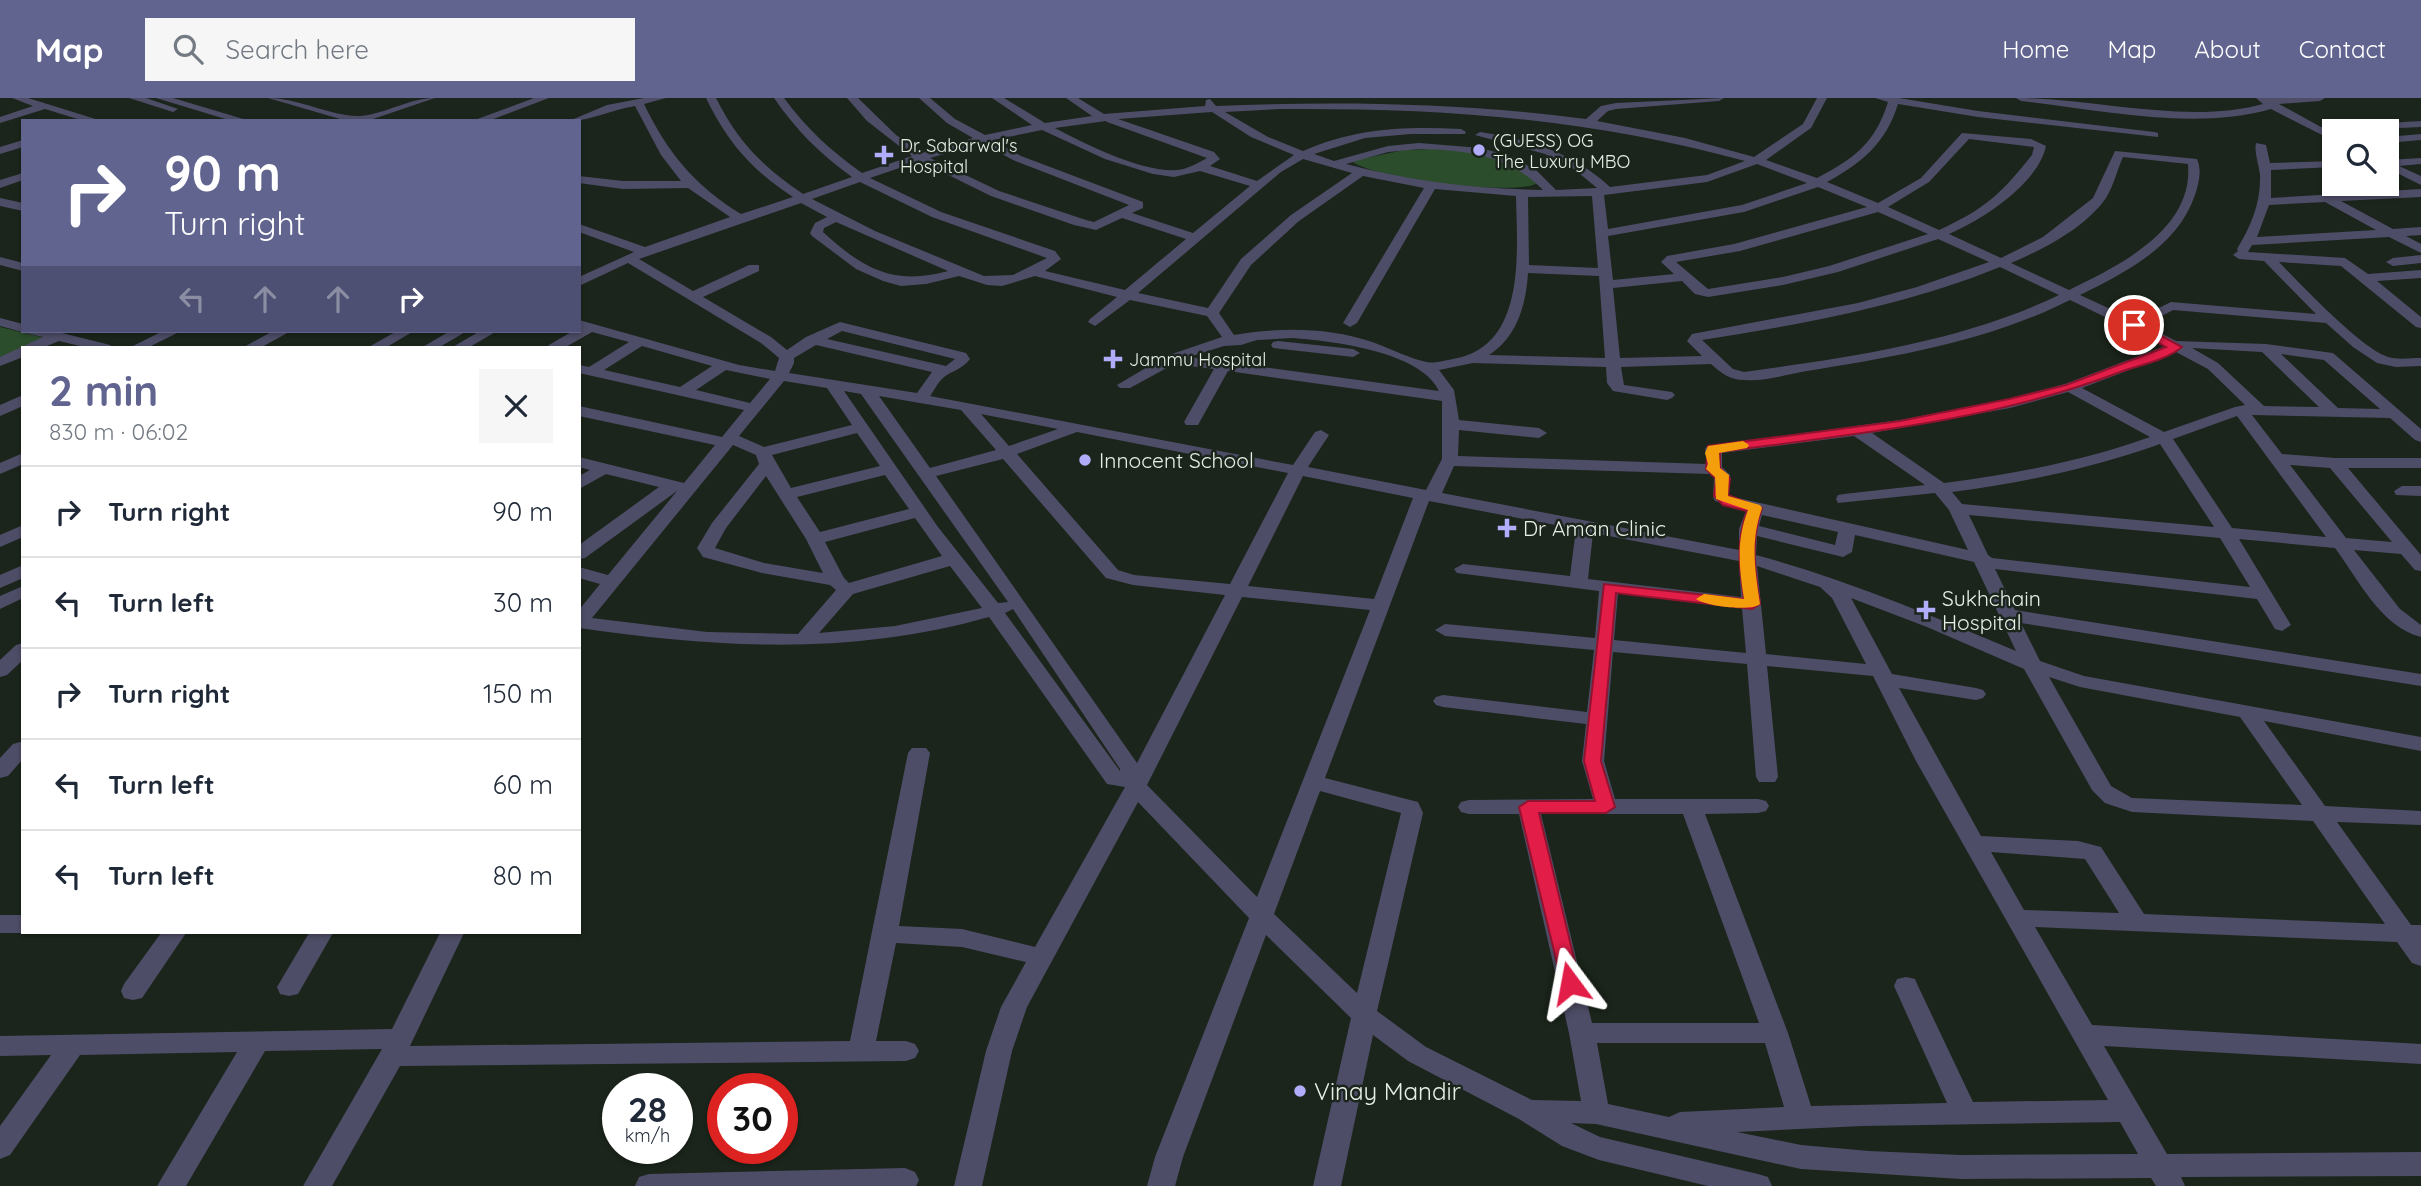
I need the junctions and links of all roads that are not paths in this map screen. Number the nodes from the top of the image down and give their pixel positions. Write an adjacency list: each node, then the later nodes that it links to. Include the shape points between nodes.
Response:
1 (17, 98): 29 (street)
2 (134, 98): 21 (street)
3 (273, 98): 30 (street)
4 (328, 98): 30 (street)
5 (430, 98): 30 (street, via 362,119)
6 (533, 98): 37 (street)
7 (544, 98): 38 (street)
8 (661, 98): 24 (street)
9 (711, 98): 83 (street, via 727,132 755,163)
10 (779, 98): 70 (street, via 811,143)
11 (852, 98): 59 (street, via 876,125)
12 (924, 98): 51 (street)
13 (998, 98): 43 (street)
14 (1071, 98): 33 (street)
15 (1719, 98): 41 (street, via 1616,106 1605,108)
16 (1822, 98): 61 (street, via 1809,124)
17 (1880, 98): 23 (street)
18 (2021, 98): 31 (street)
19 (2129, 98): 31 (street)
20 (2320, 98): 27 (street)
21 (165, 100): 35 (street); 36 (street)
22 (1400, 100): 25 (street); 26 (street)
23 (1894, 101): 32 (street); 76 (street, via 1887,125 1871,146)
24 (638, 102): 39 (street); 75 (street, via 654,140)
25 (1210, 102): 33 (street); 58 (street, via 1252,134)
26 (1482, 102): 28 (street); 45 (street)
27 (2266, 102): 31 (street, via 2227,116); 44 (street)
28 (1500, 103): 41 (street); 47 (street)
29 (44, 106): 34 (street); 40 (street)
30 (306, 106)
31 (2142, 111): 48 (street)
32 (2002, 113): 48 (street); 50 (street)
33 (1103, 118): 43 (street); 66 (street, via 1213,157)
34 (90, 119)
35 (210, 119)
36 (237, 119)
37 (473, 119)
38 (483, 119)
39 (579, 119)
40 (0, 120)
41 (1590, 121): 61 (street)
42 (2421, 124): 44 (street)
43 (1044, 127): 51 (street); 66 (street, via 1153,170 1177,174)
44 (2319, 130): 46 (street)
45 (1461, 132): 55 (street); 58 (street, via 1350,137)
46 (2322, 132)
47 (1479, 135): 56 (street); 80 (street, via 1555,153 1580,166)
48 (2154, 135): 60 (street)
49 (2421, 137): 52 (street)
50 (2000, 138): 88 (street, via 1963,137 1925,180); 96 (street, via 2039,144 2038,156 2005,196 1971,220)
51 (981, 139): 59 (street); 89 (street, via 1017,158 1139,204)
52 (2399, 139)
53 (21, 144): 57 (street)
54 (2260, 145): 67 (street)
55 (1447, 147): 56 (street); 64 (street, via 1391,148)
56 (1474, 150): 81 (street, via 1522,164)
57 (0, 151)
58 (1303, 154): 64 (street); 77 (street)
59 (922, 156): 70 (street); 89 (street, via 1018,203 1086,224 1101,224)
60 (2159, 156): 108 (street, via 2118,155 2100,198 2047,242); 123 (street, via 2195,163 2190,196 2177,220 2159,244)
61 (1754, 160): 76 (street); 80 (street, via 1714,178)
62 (2421, 161): 63 (street)
63 (2399, 163)
64 (1336, 164): 69 (street)
65 (2322, 165): 67 (street)
66 (1199, 167): 77 (street)
67 (2267, 167): 86 (street)
68 (2399, 170): 73 (street)
69 (1362, 171): 78 (street); 126 (street, via 1295,218 1247,262)
70 (859, 176): 83 (street); 115 (street, via 935,214 1053,257)
71 (21, 177): 74 (street)
72 (581, 179): 75 (street, via 624,185)
73 (2420, 180)
74 (0, 184)
75 (689, 184): 91 (street, via 711,203)
76 (1816, 184): 88 (street); 94 (street, via 1722,212)
77 (1259, 185): 97 (street)
78 (1432, 186): 79 (street); 130 (street)
79 (1522, 191): 81 (street); 112 (street)
80 (1603, 191): 81 (street); 94 (street)
81 (1552, 192)
82 (2421, 193): 84 (street)
83 (801, 198): 90 (street); 91 (street)
84 (2326, 198): 86 (street); 95 (street)
85 (0, 202): 87 (street)
86 (2266, 202): 99 (street)
87 (21, 207)
88 (1877, 208): 96 (street); 117 (street, via 1748,245 1667,260)
89 (1123, 214): 97 (street)
90 (836, 217): 114 (street); 114 (street, via 819,226 816,233 853,262 893,281 913,282)
91 (740, 218): 101 (street)
92 (581, 229): 101 (street)
93 (2421, 231): 95 (street)
94 (1603, 233): 118 (street)
95 (2390, 233): 99 (street); 100 (street)
96 (1937, 235): 108 (street); 117 (street, via 1783,281 1708,293)
97 (1195, 238): 122 (street)
98 (581, 239): 104 (street)
99 (2249, 241): 103 (street, via 2239,255)
100 (2421, 249)
101 (647, 252): 104 (street)
102 (21, 255): 106 (street)
103 (2268, 257): 113 (street); 119 (street, via 2340,261)
104 (631, 258): 120 (street); 121 (street)
105 (2421, 259): 107 (street)
106 (2, 262): 110 (street)
107 (2393, 262)
108 (2001, 264): 123 (street); 164 (street, via 1853,310 1694,339)
109 (2233, 265): 113 (street)
110 (21, 267)
111 (754, 268): 121 (street)
112 (1522, 268): 118 (street); 163 (street, via 1513,318 1497,343)
113 (2278, 269): 127 (street)
114 (962, 271): 115 (street, via 996,282)
115 (1032, 271): 122 (street)
116 (2421, 274): 119 (street)
117 (1685, 277): 118 (street)
118 (1607, 278): 167 (street)
119 (2364, 278): 125 (street)
120 (581, 281)
121 (693, 296): 160 (street)
122 (1128, 296): 126 (street); 129 (street)
123 (2071, 296): 133 (street); 164 (street, via 1984,330 1883,355 1744,376 1731,374)
124 (2421, 311): 125 (street)
125 (2406, 312): 131 (street)
126 (1212, 313): 144 (street)
127 (2330, 319): 133 (street, via 2171,306); 166 (street, via 2378,359)
128 (0, 322): 134 (street)
129 (1095, 322)
130 (1350, 323): 143 (street); 146 (street)
131 (2421, 324)
132 (585, 325): 147 (street)
133 (2134, 325): 148 (street)
134 (21, 327)
135 (44, 333): 142 (street)
136 (170, 333): 151 (street)
137 (280, 333): 152 (street)
138 (403, 333): 153 (street)
139 (457, 333): 154 (street)
140 (486, 333): 155 (street)
141 (574, 333): 156 (street)
142 (58, 336): 149 (street); 150 (street)
143 (1326, 336): 144 (street); 146 (street)
144 (1230, 339): 158 (street); 161 (street)
145 (811, 340): 160 (street); 171 (street); 171 (street, via 845,326 961,356 962,362)
146 (1350, 340): 162 (street)
147 (641, 341): 168 (street); 172 (street)
148 (2173, 345): 157 (street); 177 (street); 187 (street, via 2213,366)
149 (36, 346)
150 (97, 346)
151 (140, 346)
152 (253, 346)
153 (378, 346)
154 (438, 346)
155 (462, 346)
156 (557, 346)
157 (2266, 348): 190 (street); 191 (street, via 2328,356)
158 (1313, 349): 162 (street); 174 (street)
159 (21, 353): 165 (street)
160 (786, 356): 173 (street)
161 (1166, 359): 169 (street); 176 (street)
162 (1406, 359): 170 (street)
163 (1474, 359): 167 (street); 170 (street)
164 (1714, 359): 167 (street)
165 (0, 362)
166 (2421, 362)
167 (1614, 363): 180 (street, via 1618,388)
168 (723, 366): 173 (street); 179 (street)
169 (1223, 366): 174 (street); 192 (street)
170 (1426, 367): 181 (street)
171 (948, 370): 182 (street, via 937,375)
172 (585, 371): 179 (street)
173 (780, 376): 175 (street); 185 (street)
174 (1298, 377): 181 (street)
175 (831, 383): 178 (street); 195 (street)
176 (1125, 385)
177 (2070, 387): 196 (street, via 1997,406); 200 (street)
178 (865, 388): 182 (street); 215 (street)
179 (683, 392): 185 (street)
180 (1667, 395)
181 (1450, 397): 193 (street)
182 (921, 398): 184 (street)
183 (21, 401): 188 (street)
184 (966, 405): 194 (street); 202 (street)
185 (754, 408): 201 (street)
186 (2241, 410): 187 (street); 200 (street); 205 (street)
187 (2259, 410): 190 (street)
188 (0, 411)
189 (581, 411): 201 (street)
190 (2333, 412): 191 (street)
191 (2397, 414): 199 (street)
192 (1192, 422)
193 (1450, 424): 197 (street); 206 (street)
194 (1077, 427): 202 (street); 214 (street)
195 (859, 428): 203 (street); 212 (street)
196 (1858, 431): 213 (street, via 1713,449); 218 (street)
197 (1539, 433)
198 (1321, 435): 214 (street)
199 (2421, 437)
200 (2164, 438): 218 (street, via 2009,480); 231 (street)
201 (728, 441): 203 (street); 217 (street)
202 (1005, 453): 215 (street); 250 (street, via 1112,574)
203 (765, 458): 221 (street); 248 (street, via 706,548 709,553 762,568)
204 (21, 459): 211 (street)
205 (2277, 459): 208 (street); 234 (street)
206 (1450, 461): 213 (street); 222 (street)
207 (581, 463): 210 (street)
208 (2335, 463): 209 (street); 235 (street)
209 (2421, 463)
210 (603, 468): 216 (street); 217 (street)
211 (0, 469)
212 (888, 469): 221 (street); 226 (street)
213 (1713, 469): 224 (street, via 1722,475 1723,499)
214 (1298, 470): 222 (street); 250 (street)
215 (926, 474): 254 (street)
216 (581, 483)
217 (680, 487): 236 (street); 244 (street)
218 (1939, 487): 223 (street); 225 (street)
219 (2402, 491): 220 (street)
220 (2421, 491)
221 (788, 494): 232 (street)
222 (1428, 496): 227 (street); 256 (street)
223 (1844, 499)
224 (1755, 508): 228 (street); 229 (street)
225 (1957, 509): 231 (street); 239 (street)
226 (918, 512): 232 (street); 238 (street)
227 (1585, 526): 237 (street); 246 (street)
228 (1748, 529): 229 (street, via 1843,552); 237 (street)
229 (1847, 530): 239 (street)
230 (21, 531): 233 (street)
231 (2227, 534): 234 (street); 252 (street)
232 (815, 539): 248 (street)
233 (0, 542)
234 (2341, 543): 235 (street); 263 (street, via 2399,620)
235 (2407, 549): 240 (street)
236 (581, 553)
237 (1745, 556): 247 (street); 255 (street)
238 (953, 559): 248 (street); 257 (street)
239 (1985, 561): 252 (street); 258 (street)
240 (2421, 566)
241 (1463, 569): 246 (street)
242 (21, 571): 245 (street)
243 (581, 573): 244 (street)
244 (611, 582): 259 (street)
245 (0, 583)
246 (1578, 583): 249 (street)
247 (1826, 583): 268 (street); 270 (street, via 1840,595)
248 (841, 586): 264 (street)
249 (1609, 587): 255 (street); 265 (street)
250 (1237, 590): 256 (street); 282 (street)
251 (21, 592): 253 (street)
252 (2263, 594): 261 (street)
253 (0, 603)
254 (1018, 603): 257 (street); 282 (street, via 1131,769)
255 (1752, 604): 267 (street)
256 (1380, 605): 281 (street)
257 (994, 610): 264 (street, via 866,636); 282 (street, via 1115,779)
258 (2009, 614): 268 (street); 271 (street)
259 (581, 620)
260 (581, 622): 264 (street, via 705,638)
261 (2282, 625)
262 (1445, 631): 265 (street)
263 (2421, 631)
264 (805, 638)
265 (1603, 646): 267 (street); 275 (street)
266 (21, 651): 269 (street)
267 (1757, 660): 270 (street); 280 (street)
268 (2032, 665): 274 (street, via 2080,681); 288 (street, via 2103,790 2117,802)
269 (0, 671)
270 (1880, 675): 272 (street); 290 (street)
271 (2421, 680)
272 (1976, 694)
273 (1443, 701): 275 (street)
274 (2247, 712): 276 (street); 288 (street)
275 (1596, 719): 287 (street, via 1592,761)
276 (2421, 744)
277 (14, 749): 279 (street)
278 (919, 753): 299 (street)
279 (0, 771)
280 (1767, 777)
281 (1313, 782): 291 (street); 306 (street, via 1401,804 1412,813)
282 (1133, 783): 291 (street); 301 (street)
283 (1691, 806): 284 (street); 287 (street); 308 (street)
284 (1758, 806)
285 (1469, 807): 286 (street)
286 (1528, 807): 287 (street); 307 (street)
287 (1606, 807)
288 (2319, 814): 289 (street); 300 (street)
289 (2421, 818)
290 (1974, 843): 292 (street); 293 (street, via 2093,853)
291 (1261, 916): 306 (street); 331 (street)
292 (2018, 918): 293 (street); 309 (street)
293 (2137, 923): 300 (street)
294 (0, 924): 295 (street)
295 (21, 924)
296 (173, 934): 305 (street)
297 (320, 934): 304 (street)
298 (452, 934): 313 (street)
299 (886, 934): 301 (street, via 962,938); 314 (street)
300 (2413, 934): 302 (street)
301 (1041, 957): 330 (street, via 1014,1007 999,1051)
302 (2421, 957)
303 (1906, 986): 320 (street)
304 (289, 987)
305 (133, 991)
306 (1364, 1015): 317 (street, via 1417,1054); 332 (street)
307 (1582, 1033): 308 (street); 319 (street)
308 (1775, 1033): 321 (street)
309 (2084, 1035): 316 (street); 318 (street)
310 (257, 1042): 311 (street); 313 (street); 327 (street)
311 (72, 1045): 312 (street); 323 (street)
312 (0, 1046)
313 (396, 1047): 314 (street); 328 (street)
314 (861, 1051): 315 (street)
315 (906, 1051)
316 (2421, 1054)
317 (1529, 1111): 319 (street); 333 (street, via 1572,1138 1599,1148)
318 (2127, 1111): 320 (street); 325 (street)
319 (1595, 1113): 322 (street)
320 (1965, 1114): 321 (street)
321 (1801, 1118): 322 (street)
322 (1654, 1125): 325 (street, via 1801,1157)
323 (0, 1147)
324 (2421, 1164): 325 (street)
325 (2165, 1176)
326 (905, 1180): 329 (street)
327 (171, 1186)
328 (317, 1186)
329 (649, 1186)
330 (968, 1186)
331 (1161, 1186)
332 (1327, 1186)
333 (1758, 1186)

